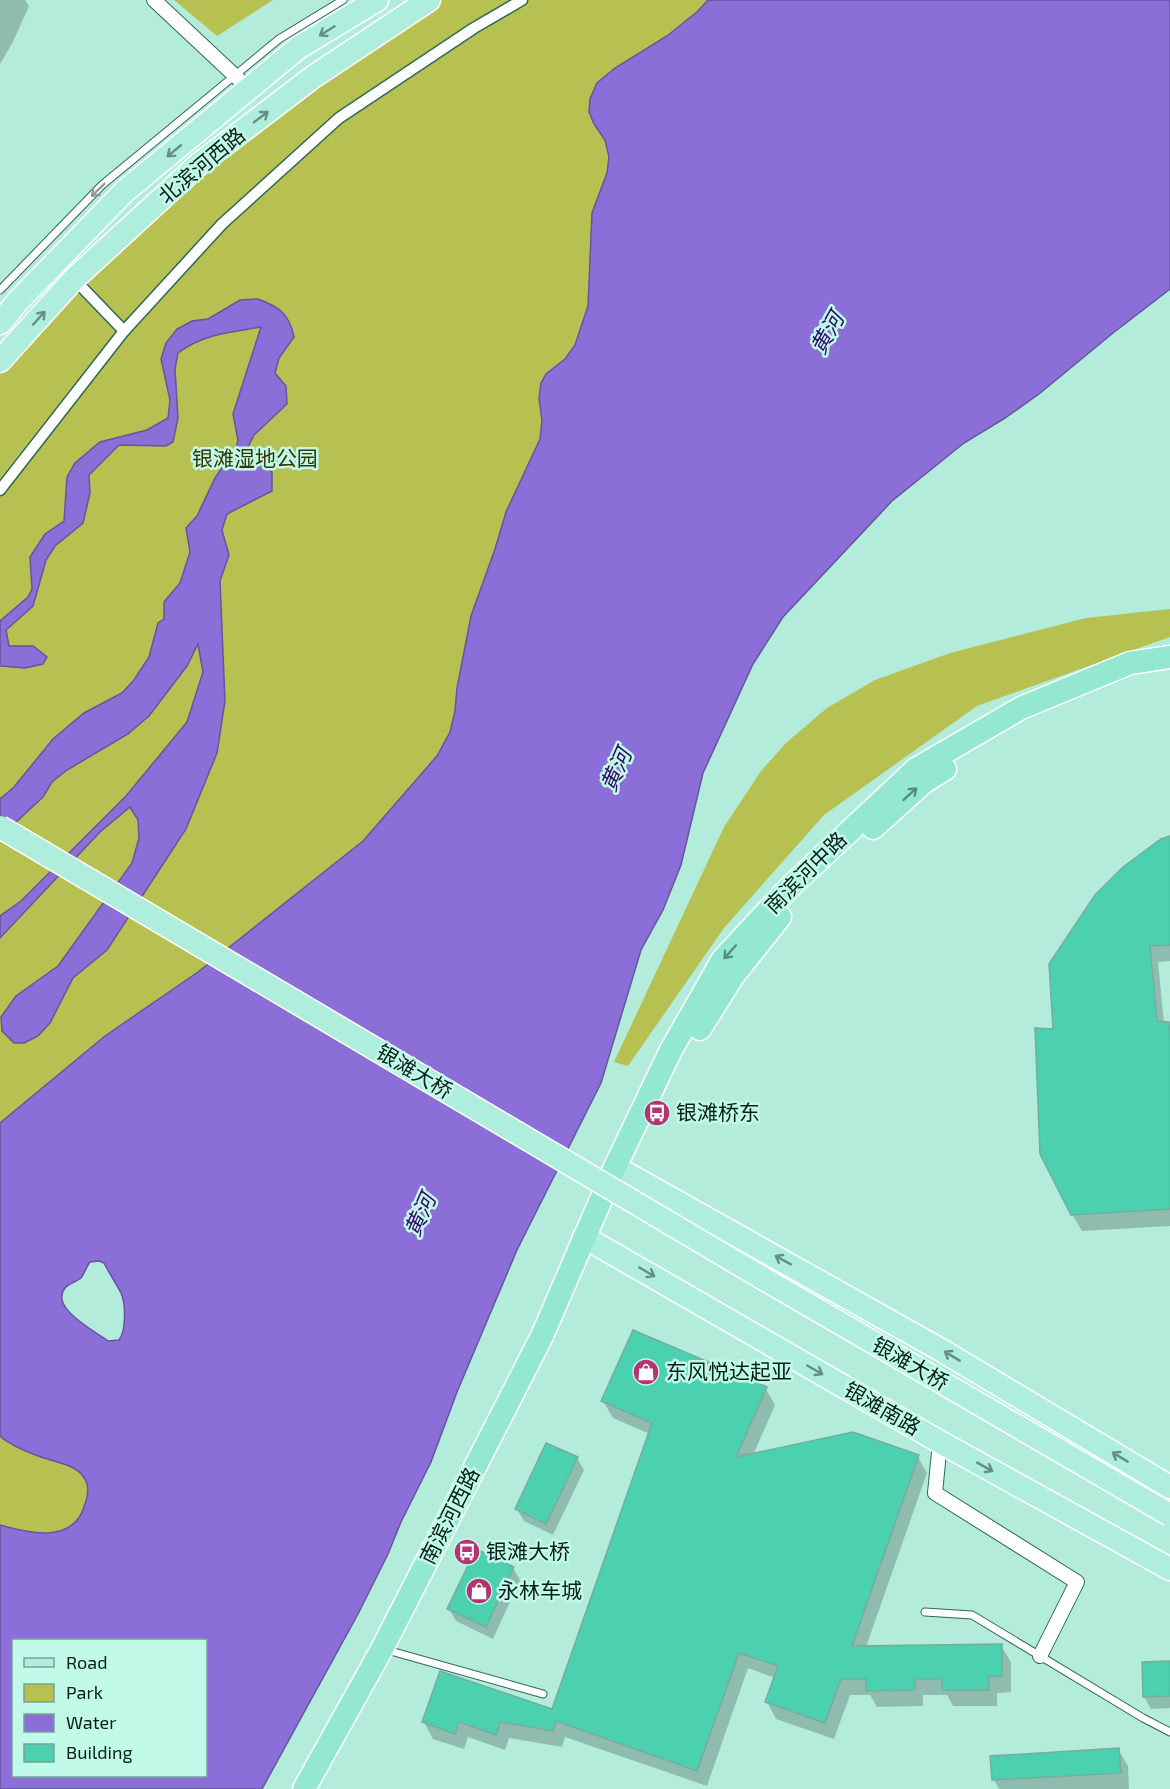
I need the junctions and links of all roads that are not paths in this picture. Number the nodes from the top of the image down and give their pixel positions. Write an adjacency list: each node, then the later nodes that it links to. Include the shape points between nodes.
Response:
1 (154, 0): 6 (street)
2 (343, 0): 6 (lane, via 279,39)
3 (377, 0): 6 (main road, 北滨河西路, one-way to 6)
4 (429, 0): 7 (main road, 北滨河西路, one-way to 4, via 200,164 314,77)
5 (522, 0): 10 (street, via 339,118 222,224)
6 (242, 82): 8 (lane, one-way to 8, via 102,185); 9 (main road, 北滨河西路, one-way to 9, via 125,191)
7 (74, 279): 10 (street); 11 (main road, 北滨河西路, one-way to 7)
8 (0, 290)
9 (0, 323)
10 (124, 331): 12 (street)
11 (0, 362)
12 (0, 490)
13 (1170, 657): 17 (highway, 南滨河中路, one-way to 17, via 1130,663 1021,708 902,779 790,887 723,959 671,1050)
14 (1170, 671): 17 (highway, 南滨河中路, one-way to 14, via 727,986 798,895 924,782 1028,720 1130,678)
15 (0, 827): 21 (main road, 银滩大桥, bridge)
16 (0, 844): 22 (main road, 银滩大桥)
17 (621, 1170): 18 (highway, 南滨河中路); 20 (main road, one-way to 17, via 931,1344)
18 (590, 1240): 19 (main road, 银滩南路, one-way to 19); 25 (highway, 南滨河西路)
19 (940, 1442): 23 (main road, 银滩南路, one-way to 23); 26 (street, via 935,1493 1077,1582)
20 (1170, 1487)
21 (1170, 1515)
22 (1170, 1532)
23 (1170, 1569)
24 (925, 1612): 26 (lane, via 972,1616)
25 (387, 1650): 27 (lane); 29 (highway, 南滨河西路); 30 (highway, 南滨河西路)
26 (1040, 1656): 28 (lane)
27 (543, 1694)
28 (1170, 1732)
29 (304, 1789)
30 (319, 1789)

